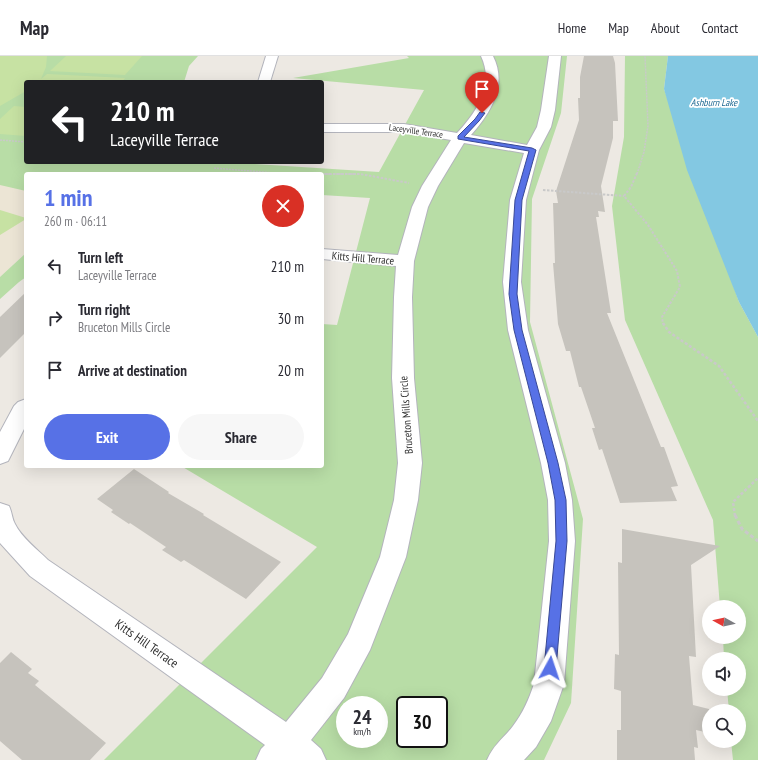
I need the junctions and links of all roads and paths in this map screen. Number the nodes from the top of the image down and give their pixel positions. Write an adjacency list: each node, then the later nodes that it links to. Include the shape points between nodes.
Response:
1 (272, 56): 5 (street)
2 (487, 56): 7 (street, Bruceton Mills Circle, via 492,73 486,105 477,120)
3 (555, 56): 10 (street, via 544,127)
4 (645, 56): 16 (path, via 649,122 645,153 631,188)
5 (265, 80)
6 (324, 128): 7 (street, Laceyville Terrace, via 386,126)
7 (460, 138): 10 (street, Laceyville Terrace); 14 (street, Bruceton Mills Circle)
8 (0, 140): 9 (path)
9 (24, 142)
10 (532, 150): 15 (street)
11 (214, 168): 12 (path)
12 (263, 172)
13 (324, 174): 14 (path, via 360,174)
14 (430, 186): 18 (street, Bruceton Mills Circle, via 420,207)
15 (521, 188): 16 (path); 27 (street, via 518,200 513,294 518,330 553,463 560,500 562,541 549,684 537,717 525,736)
16 (624, 196): 20 (path, via 648,226 677,271 680,287 662,317 663,324 669,332 719,366)
17 (324, 254): 18 (street, Kitts Hill Terrace)
18 (405, 261): 25 (street, Bruceton Mills Circle, via 403,378 410,463 406,500 393,557 360,641 333,688)
19 (24, 409): 21 (street)
20 (758, 421)
21 (0, 455)
22 (758, 478): 24 (path, via 733,502 734,517 744,532)
23 (0, 513): 25 (street, Kitts Hill Terrace, via 3,528 39,568)
24 (758, 541)
25 (280, 751): 26 (street, Kitts Hill Terrace)
26 (310, 760)
27 (503, 760)

